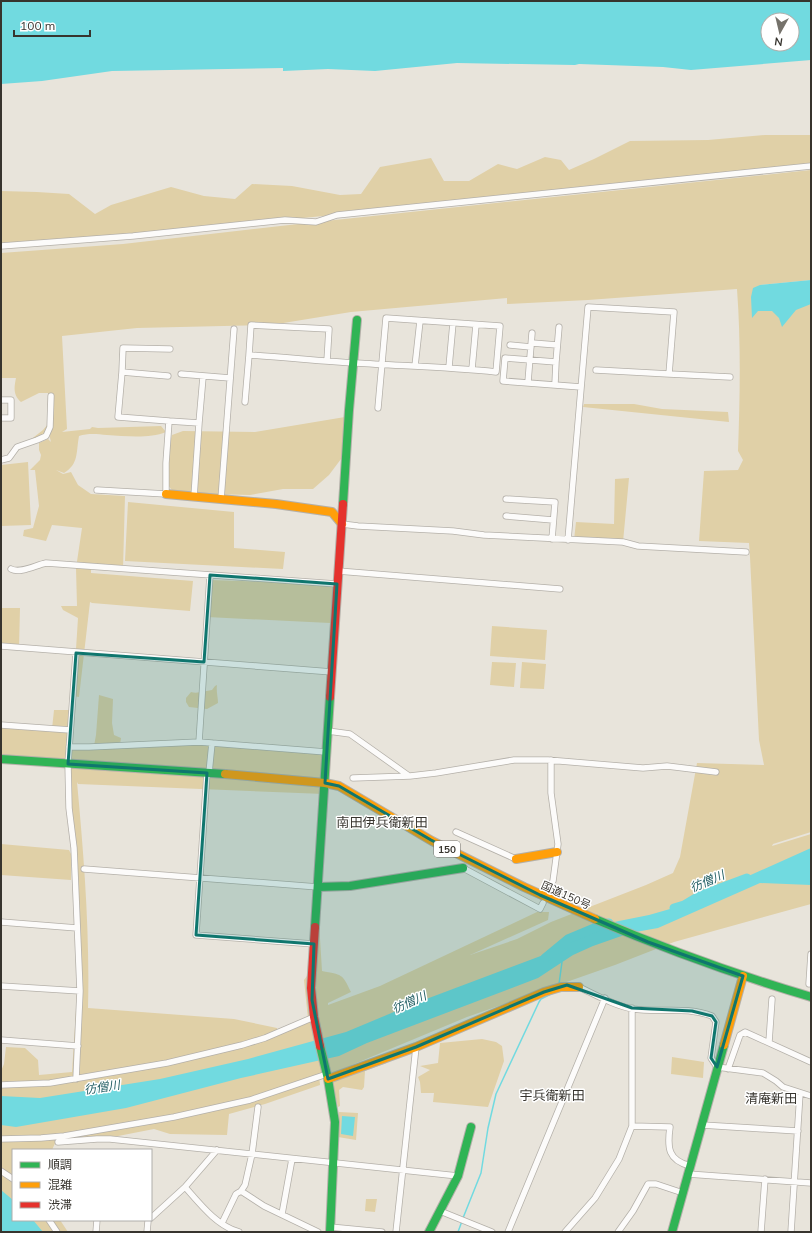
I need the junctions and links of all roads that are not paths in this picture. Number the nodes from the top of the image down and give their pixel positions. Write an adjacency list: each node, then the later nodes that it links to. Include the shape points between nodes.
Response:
1 (811, 166): 2 (street, via 337,215 316,222 285,220 133,236)
2 (1, 246)
3 (358, 320): 18 (main road)
4 (420, 321): 5 (street); 19 (street, via 386,318); 20 (street)
5 (453, 323): 6 (street); 21 (street)
6 (476, 325): 22 (street); 22 (street, via 500,326 496,372)
7 (559, 327): 12 (street)
8 (234, 329): 30 (street)
9 (532, 333): 11 (street)
10 (510, 345): 11 (street)
11 (532, 345): 12 (street); 15 (street)
12 (557, 345): 17 (street)
13 (170, 349): 24 (street, via 123,348)
14 (249, 355): 16 (street); 16 (street, via 251,325 329,329); 36 (street)
15 (530, 360): 17 (street); 31 (street); 31 (street, via 505,358 503,381)
16 (327, 361): 18 (street)
17 (556, 362): 32 (street)
18 (354, 363): 19 (street); 49 (main road)
19 (381, 364): 20 (street); 37 (street)
20 (416, 366): 21 (street)
21 (449, 367): 22 (street)
22 (472, 369)
23 (596, 370): 26 (street)
24 (122, 372): 27 (street); 39 (street, via 118,417)
25 (181, 374): 28 (street)
26 (669, 374): 29 (street); 33 (street, via 674,312 588,307)
27 (168, 376)
28 (203, 377): 30 (street); 40 (street)
29 (730, 377)
30 (230, 378): 45 (street)
31 (528, 382): 32 (street)
32 (555, 384): 33 (street)
33 (581, 387): 51 (street)
34 (51, 396): 41 (street, via 50,427 46,436 17,447 9,458)
35 (1, 400): 38 (street, via 11,400 11,418)
36 (244, 402)
37 (378, 408)
38 (1, 418)
39 (169, 421): 40 (street); 43 (street)
40 (199, 423): 44 (street)
41 (1, 460)
42 (97, 490): 43 (street)
43 (166, 494): 44 (main road)
44 (194, 497): 45 (main road)
45 (222, 499): 49 (main road, via 332,512)
46 (506, 499): 48 (street, via 555,502)
47 (506, 516): 48 (street)
48 (553, 520): 50 (street)
49 (342, 524): 50 (street); 54 (main road)
50 (552, 539): 51 (street)
51 (568, 540): 52 (street)
52 (746, 552)
53 (11, 569): 55 (street, via 20,570 46,563)
54 (338, 571): 56 (main road); 57 (street)
55 (210, 575): 56 (street); 60 (street)
56 (337, 584): 61 (main road)
57 (560, 589)
58 (1, 646): 59 (street)
59 (76, 653): 60 (street); 63 (street)
60 (204, 662): 61 (street); 65 (street)
61 (332, 672): 64 (main road)
62 (1, 725): 63 (street)
63 (70, 730): 67 (street)
64 (328, 731): 68 (main road); 74 (street, via 350,734)
65 (199, 742): 66 (street); 67 (street, via 89,748)
66 (212, 743): 68 (street); 73 (street)
67 (69, 746): 71 (street)
68 (326, 752): 76 (main road)
69 (1, 759): 71 (main road, 国道150号)
70 (551, 760): 72 (street, via 643,768 667,766); 74 (street, via 514,760); 78 (street)
71 (68, 764): 73 (main road, 国道150号); 87 (street)
72 (716, 772)
73 (208, 773): 76 (main road, 国道150号); 82 (street)
74 (410, 776): 75 (street)
75 (353, 778)
76 (325, 783): 83 (main road); 90 (main road, 国道150号 / 150, via 339,786 431,840 572,910 648,942)
77 (456, 832): 79 (street)
78 (557, 852): 79 (main road); 84 (street, via 553,881)
79 (516, 859)
80 (463, 868): 83 (main road, via 350,886); 85 (street, via 540,909)
81 (84, 869): 82 (street)
82 (200, 877): 83 (street); 88 (street, via 196,936)
83 (318, 887): 88 (main road)
84 (549, 888)
85 (543, 903)
86 (1, 922): 87 (street)
87 (78, 928): 94 (street)
88 (314, 944): 99 (main road, via 311,988)
89 (811, 954): 91 (street)
90 (743, 976): 95 (main road, 国道150号 / 150); 105 (main road)
91 (809, 984)
92 (1, 986): 94 (street)
93 (579, 987): 96 (street); 103 (main road, via 559,986)
94 (80, 991): 102 (street)
95 (811, 997)
96 (605, 998): 98 (street); 153 (street)
97 (772, 999): 101 (street)
98 (632, 1008): 105 (street, via 692,1011 712,1016 716,1022 711,1058); 114 (street)
99 (314, 1017): 107 (main road); 108 (street, via 242,1045 167,1063)
100 (1, 1040): 102 (street)
101 (769, 1042): 104 (street); 106 (street, via 745,1032 740,1035)
102 (78, 1046): 108 (street)
103 (416, 1047): 107 (main road); 125 (street)
104 (811, 1062)
105 (717, 1067): 106 (street); 113 (main road)
106 (728, 1069): 110 (street, via 763,1073 783,1087)
107 (327, 1075): 117 (street, via 250,1100 174,1117 64,1136); 122 (main road, via 335,1122)
108 (76, 1079): 109 (street, via 44,1084)
109 (1, 1085)
110 (800, 1093): 111 (street); 116 (street)
111 (811, 1096)
112 (258, 1106): 120 (street)
113 (702, 1125): 116 (street); 123 (main road)
114 (632, 1126): 123 (street, via 670,1127 668,1141 671,1154); 143 (street, via 618,1159 596,1198)
115 (471, 1127): 126 (main road)
116 (798, 1131): 129 (street)
117 (1, 1139)
118 (58, 1142): 119 (street, via 110,1139)
119 (217, 1150): 120 (street); 131 (street)
120 (252, 1154): 121 (street); 132 (street)
121 (292, 1159): 122 (street); 135 (street)
122 (333, 1163): 125 (street); 141 (main road)
123 (689, 1170): 128 (street); 133 (main road)
124 (1, 1171): 127 (street)
125 (403, 1171): 126 (street); 150 (street)
126 (458, 1176): 134 (main road)
127 (12, 1178)
128 (765, 1179): 129 (street); 156 (street)
129 (794, 1182): 130 (street); 157 (street)
130 (811, 1183)
131 (184, 1187): 136 (street); 140 (street)
132 (242, 1191): 135 (street, via 264,1206); 140 (street, via 236,1194)
133 (683, 1192): 154 (street, via 648,1184); 155 (main road)
134 (440, 1211): 151 (main road); 152 (street)
135 (282, 1214): 148 (street)
136 (152, 1216)
137 (50, 1221): 144 (street)
138 (97, 1221): 145 (street)
139 (148, 1221): 146 (street)
140 (222, 1223): 142 (street)
141 (330, 1229): 149 (street)
142 (231, 1231): 147 (street)
143 (568, 1231)
144 (57, 1232)
145 (96, 1232)
146 (148, 1232)
147 (239, 1232)
148 (318, 1232)
149 (382, 1232)
150 (396, 1232)
151 (429, 1232)
152 (492, 1232)
153 (508, 1232)
154 (618, 1232)
155 (672, 1232)
156 (761, 1232)
157 (791, 1232)

